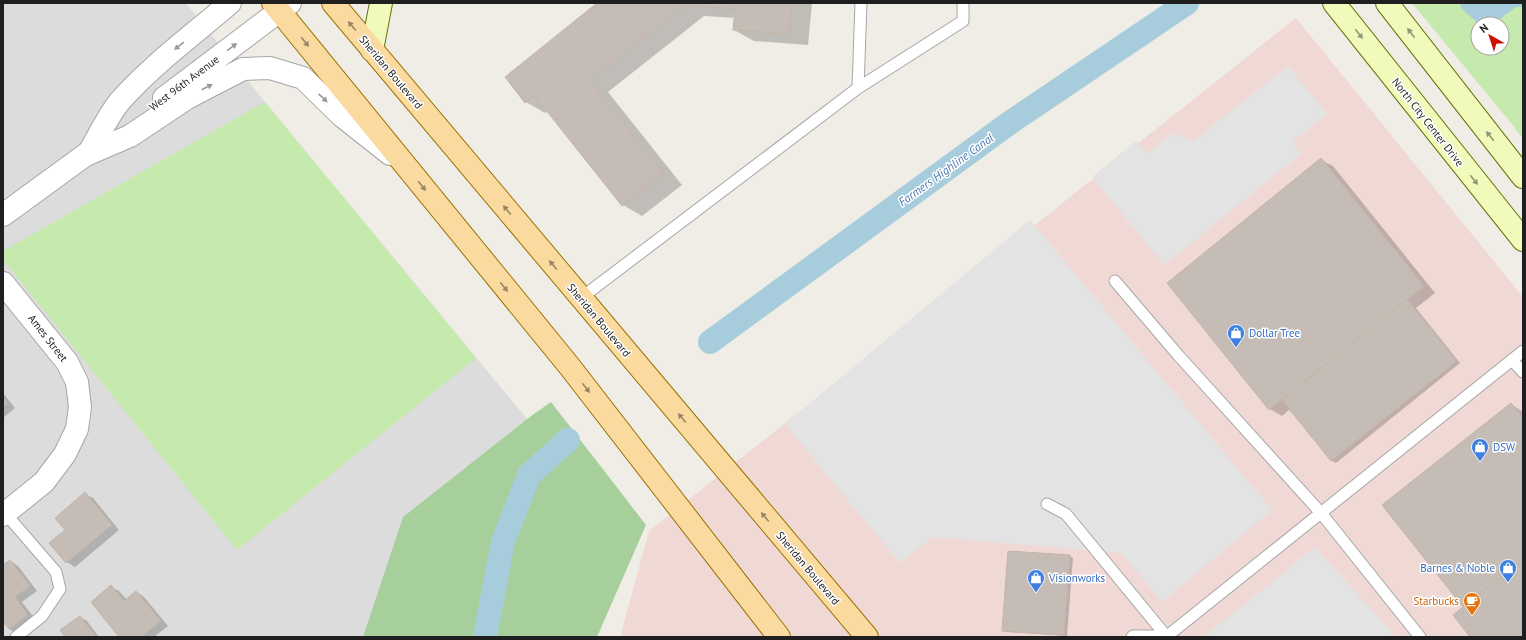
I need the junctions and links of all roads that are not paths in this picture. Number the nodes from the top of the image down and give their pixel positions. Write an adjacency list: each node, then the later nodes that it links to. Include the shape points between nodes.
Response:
1 (230, 3): 11 (street, West 96th Avenue, one-way to 11, via 141,79 119,103)
2 (333, 3): 9 (main road, Sheridan Boulevard, one-way to 2)
3 (381, 3): 9 (street)
4 (861, 3): 10 (lane)
5 (963, 3): 10 (lane, via 963,21)
6 (1334, 3): 15 (street, North City Center Drive, one-way to 15)
7 (1387, 3): 13 (street, one-way to 7)
8 (281, 6): 11 (street, West 96th Avenue, one-way to 8); 12 (main road, one-way to 12)
9 (372, 50): 18 (main road, Sheridan Boulevard, one-way to 9)
10 (858, 88): 18 (lane)
11 (88, 154): 12 (street, one-way to 12, via 130,136 187,98 243,69 270,68 303,78 342,116); 14 (street, West 96th Avenue)
12 (408, 168): 26 (main road, one-way to 26, via 570,367)
13 (1523, 177)
14 (3, 215)
15 (1523, 240)
16 (1115, 281): 23 (lane)
17 (3, 283): 24 (street, Ames Street, via 67,362 77,382 80,407 77,430 66,454 44,482)
18 (581, 298): 27 (main road, Sheridan Boulevard, one-way to 18)
19 (1523, 351): 20 (lane)
20 (1512, 360): 21 (lane); 23 (lane)
21 (1523, 372)
22 (1047, 504): 29 (lane, via 1066,514)
23 (1321, 513): 29 (lane); 30 (lane)
24 (4, 514): 25 (lane, via 56,572 60,589 42,616)
25 (16, 637)
26 (779, 637)
27 (866, 637)
28 (1132, 637): 29 (lane)
29 (1166, 637)
30 (1420, 637)

